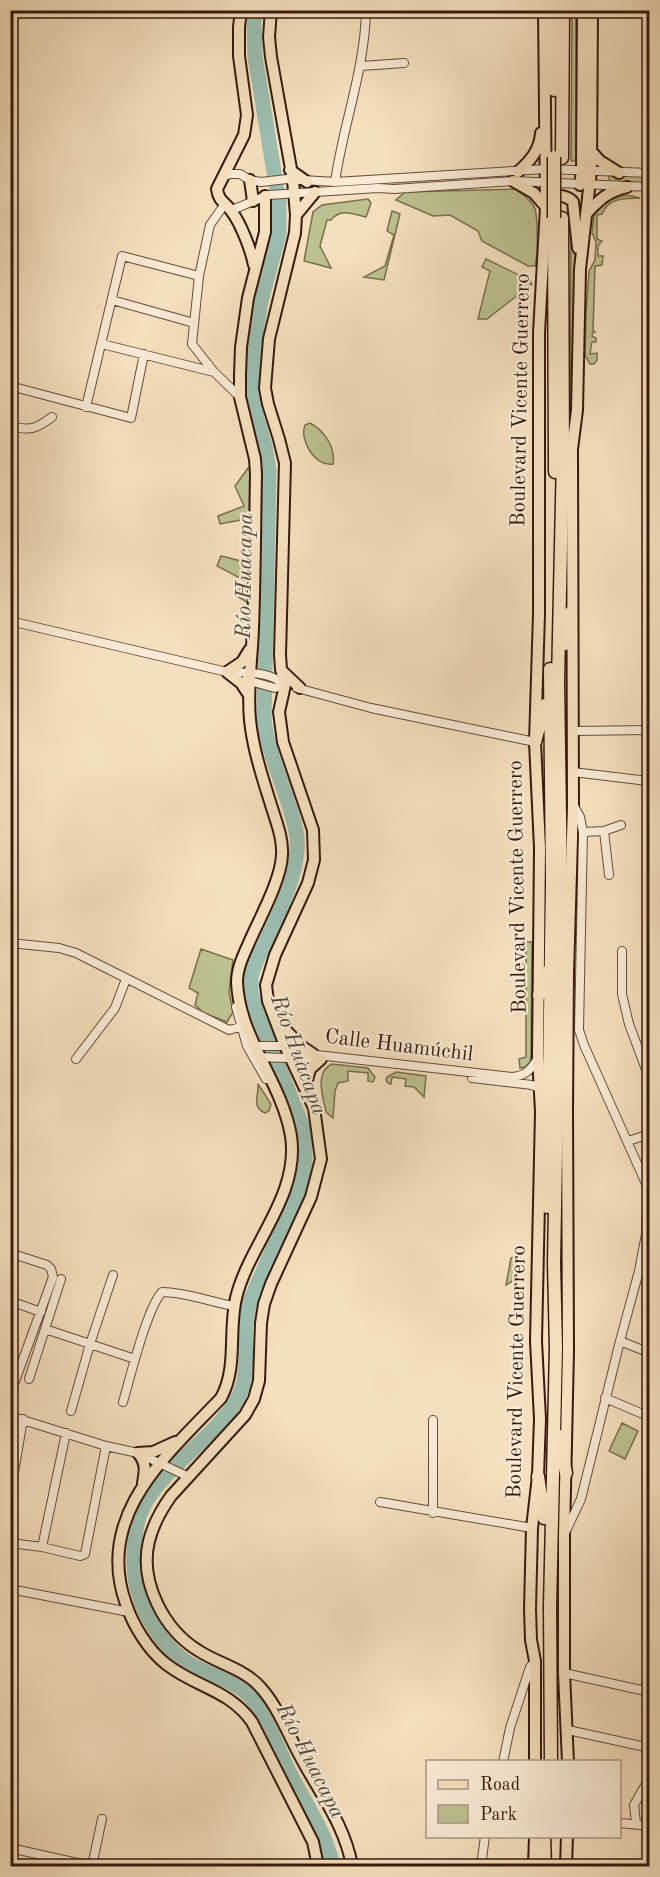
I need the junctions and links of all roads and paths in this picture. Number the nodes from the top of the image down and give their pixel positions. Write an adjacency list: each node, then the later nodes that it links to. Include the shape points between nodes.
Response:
1 (241, 10): 18 (main road, via 238,56 247,115 244,135)
2 (271, 10): 19 (main road, via 271,57)
3 (366, 10): 10 (street)
4 (544, 10): 11 (main road, Boulevard Vicente Guerrero)
5 (554, 10): 13 (highway, Boulevard Vicente Guerrero)
6 (564, 10): 13 (highway, Boulevard Vicente Guerrero)
7 (583, 10): 14 (main road)
8 (592, 10): 12 (main road)
9 (404, 63): 10 (street)
10 (361, 66): 23 (street)
11 (544, 121): 17 (main road, Boulevard Vicente Guerrero); 20 (main road, via 531,160)
12 (591, 151): 14 (main road); 15 (main road)
13 (558, 158): 54 (highway, Boulevard Vicente Guerrero, bridge)
14 (586, 171): 15 (street); 17 (street); 24 (main road)
15 (620, 172): 16 (street)
16 (650, 173)
17 (546, 175): 20 (street); 24 (street); 31 (main road, Boulevard Vicente Guerrero)
18 (224, 176): 21 (street, via 240,174); 32 (main road, via 218,196)
19 (290, 176): 21 (street, via 266,182); 22 (main road); 28 (main road)
20 (516, 176): 23 (street, via 459,173); 27 (street); 31 (main road)
21 (250, 180): 30 (main road)
22 (307, 182): 23 (street)
23 (335, 182)
24 (584, 185): 25 (street); 33 (main road)
25 (627, 187): 26 (street); 33 (main road, via 607,194)
26 (650, 187)
27 (315, 192): 28 (street); 34 (main road)
28 (292, 193): 29 (street); 34 (main road)
29 (266, 195): 30 (street); 35 (main road, via 265,232)
30 (253, 201): 32 (street)
31 (546, 203): 36 (main road, via 552,195 562,196 570,198 575,206); 59 (main road, Boulevard Vicente Guerrero, via 539,333)
32 (228, 208): 35 (main road, via 252,254); 37 (street, via 210,225)
33 (586, 214): 36 (main road)
34 (296, 215): 53 (main road, via 269,339 265,388 285,463)
35 (254, 269): 44 (main road, via 243,330)
36 (580, 269): 48 (main road, via 572,449)
37 (199, 276): 38 (street, via 122,256); 39 (street)
38 (112, 300): 39 (street); 40 (street)
39 (194, 323): 42 (street, via 192,344)
40 (102, 344): 41 (street); 45 (street)
41 (144, 354): 42 (street); 45 (street, via 131,418)
42 (214, 372): 44 (street)
43 (10, 386): 45 (street)
44 (240, 397): 50 (main road, via 256,466)
45 (86, 407)
46 (52, 417): 47 (street, via 37,428)
47 (10, 426)
48 (572, 612): 54 (highway); 58 (main road)
49 (10, 621): 51 (street)
50 (252, 646): 51 (main road, via 242,662); 52 (main road)
51 (227, 672): 52 (street); 56 (main road)
52 (252, 678): 53 (street); 56 (main road)
53 (279, 680): 55 (street); 55 (main road, via 288,680); 73 (main road, via 283,742 307,809 315,845 308,883 266,985)
54 (554, 685): 59 (highway); 69 (highway, Boulevard Vicente Guerrero); 104 (highway, Boulevard Vicente Guerrero, via 561,894)
55 (300, 688): 59 (street, via 371,708)
56 (249, 695): 71 (main road, via 253,741 281,835 282,856 279,874)
57 (650, 730): 58 (street)
58 (573, 731): 60 (main road)
59 (535, 742): 72 (main road, Boulevard Vicente Guerrero, via 540,848)
60 (573, 772): 61 (street); 62 (main road)
61 (648, 781)
62 (573, 805): 65 (street); 114 (main road, via 568,973)
63 (621, 825): 64 (street)
64 (604, 831): 65 (street); 66 (street)
65 (584, 832): 86 (street, via 579,1030)
66 (609, 875)
67 (10, 943): 70 (street, via 76,952)
68 (622, 951): 82 (street, via 622,994)
69 (550, 962): 72 (highway); 123 (highway, Boulevard Vicente Guerrero)
70 (126, 979): 74 (street, via 229,1030); 81 (street, via 115,1008)
71 (237, 979): 74 (street); 75 (main road, via 240,1008)
72 (539, 994): 77 (main road, Boulevard Vicente Guerrero)
73 (275, 1019): 76 (main road); 80 (main road)
74 (240, 1027): 75 (street)
75 (251, 1045): 76 (street, Calle Huamúchil); 78 (main road)
76 (285, 1046): 79 (main road); 80 (street, Calle Huamúchil)
77 (538, 1056): 80 (street, Calle Huamúchil, via 530,1070 512,1077); 84 (main road, Boulevard Vicente Guerrero)
78 (256, 1057): 79 (street, Calle Huamúchil); 92 (main road, via 279,1100 290,1134 291,1164 281,1198)
79 (290, 1057): 80 (street, Calle Huamúchil); 83 (main road)
80 (317, 1057): 83 (main road); 84 (street, Calle Huamúchil)
81 (76, 1059)
82 (650, 1080)
83 (305, 1088): 116 (main road, via 314,1108 320,1166 311,1197 264,1304 259,1381 254,1399 245,1415)
84 (539, 1088): 115 (main road, Boulevard Vicente Guerrero)
85 (650, 1134): 86 (street)
86 (628, 1141): 87 (street)
87 (649, 1188): 95 (street, via 639,1271)
88 (10, 1253): 93 (street, via 51,1269 53,1277)
89 (113, 1275): 96 (street)
90 (61, 1279): 94 (street)
91 (10, 1301): 93 (street)
92 (234, 1306): 98 (street, via 162,1292); 110 (main road, via 228,1386)
93 (40, 1312): 100 (street)
94 (45, 1329): 96 (street); 99 (street)
95 (620, 1341): 97 (street); 101 (street)
96 (90, 1344): 98 (street); 103 (street)
97 (650, 1353)
98 (135, 1359): 102 (street)
99 (29, 1379)
100 (10, 1395)
101 (605, 1398): 106 (street); 120 (street)
102 (123, 1402)
103 (71, 1410)
104 (554, 1412): 114 (highway); 138 (highway, Boulevard Vicente Guerrero)
105 (10, 1416): 107 (street)
106 (650, 1417)
107 (23, 1419): 109 (street); 118 (street)
108 (433, 1419): 122 (street)
109 (66, 1433): 111 (street); 127 (street)
110 (184, 1437): 112 (main road, via 153,1452); 113 (main road)
111 (106, 1446): 112 (street); 127 (street, via 85,1554)
112 (138, 1453): 113 (street); 117 (main road, via 145,1466)
113 (163, 1465): 116 (street); 117 (main road)
114 (566, 1473): 119 (main road)
115 (538, 1476): 123 (highway); 124 (main road, Boulevard Vicente Guerrero)
116 (187, 1477): 153 (main road, via 153,1526 148,1544 151,1588 160,1610 183,1640 261,1687 337,1819)
117 (143, 1485): 129 (main road, via 127,1513 118,1550 119,1578)
118 (10, 1496)
119 (566, 1499): 120 (street); 125 (main road)
120 (581, 1499): 125 (street)
121 (380, 1502): 122 (street)
122 (433, 1513): 124 (street)
123 (544, 1518): 137 (highway, Boulevard Vicente Guerrero)
124 (532, 1528): 130 (main road, Boulevard Vicente Guerrero, via 530,1609)
125 (564, 1535): 131 (main road)
126 (10, 1543): 127 (street)
127 (42, 1547)
128 (10, 1589): 129 (street)
129 (129, 1612): 152 (main road, via 137,1629 164,1662 244,1710 313,1842)
130 (534, 1661): 135 (street); 136 (main road, Boulevard Vicente Guerrero)
131 (564, 1673): 132 (street); 133 (main road)
132 (650, 1692)
133 (568, 1730): 134 (street); 139 (main road)
134 (650, 1748)
135 (502, 1760)
136 (535, 1760)
137 (543, 1760)
138 (551, 1760)
139 (568, 1760)
140 (650, 1777): 143 (street, via 634,1805)
141 (102, 1819): 151 (street)
142 (621, 1823): 143 (street)
143 (636, 1823): 144 (street)
144 (650, 1826)
145 (485, 1838): 154 (street)
146 (535, 1838): 155 (main road)
147 (544, 1838): 156 (highway)
148 (552, 1838): 157 (highway)
149 (567, 1838): 158 (main road)
150 (10, 1848): 151 (street)
151 (92, 1866)
152 (318, 1866)
153 (352, 1866)
154 (481, 1866)
155 (534, 1866)
156 (545, 1866)
157 (552, 1866)
158 (566, 1866)

